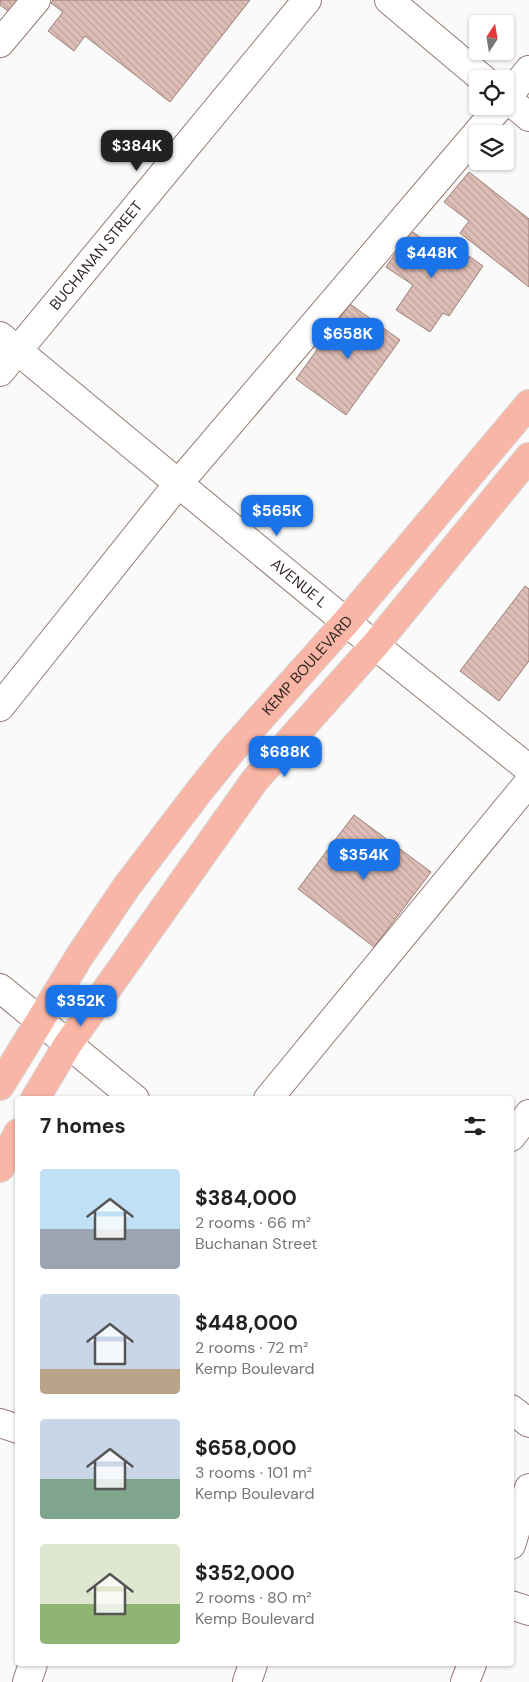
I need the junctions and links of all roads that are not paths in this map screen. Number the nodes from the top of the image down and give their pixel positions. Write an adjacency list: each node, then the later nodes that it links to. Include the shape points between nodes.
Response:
1 (36, 0): 4 (street)
2 (307, 0): 11 (street, BUCHANAN STREET)
3 (388, 0): 5 (street)
4 (0, 43)
5 (472, 70)
6 (529, 70): 7 (street)
7 (514, 88)
8 (514, 107): 10 (street)
9 (491, 115): 15 (street)
10 (529, 117)
11 (9, 343): 12 (street, BUCHANAN STREET); 15 (street, AVENUE L)
12 (0, 372)
13 (529, 404): 16 (main road, KEMP BOULEVARD)
14 (529, 457): 17 (main road)
15 (178, 484): 16 (street, AVENUE L); 18 (street)
16 (346, 622): 17 (street, AVENUE L); 22 (main road, KEMP BOULEVARD, via 200,790 127,886)
17 (375, 645): 19 (street, AVENUE L); 23 (main road, via 255,780)
18 (0, 707)
19 (529, 769)
20 (529, 782): 27 (street)
21 (0, 988): 22 (street)
22 (40, 1020): 23 (street); 24 (main road, KEMP BOULEVARD)
23 (68, 1044): 25 (main road); 26 (street)
24 (0, 1086)
25 (37, 1096)
26 (131, 1096)
27 (270, 1096)
28 (529, 1114): 29 (street)
29 (514, 1133)
30 (15, 1139): 31 (main road)
31 (0, 1168)
32 (514, 1411): 34 (street)
33 (0, 1423): 35 (street)
34 (529, 1423)
35 (15, 1428)
36 (529, 1488): 37 (street)
37 (514, 1536)
38 (514, 1605): 39 (street)
39 (529, 1611)
40 (32, 1666): 43 (street)
41 (252, 1666): 44 (street)
42 (471, 1666): 45 (street)
43 (27, 1682)
44 (247, 1682)
45 (466, 1682)

